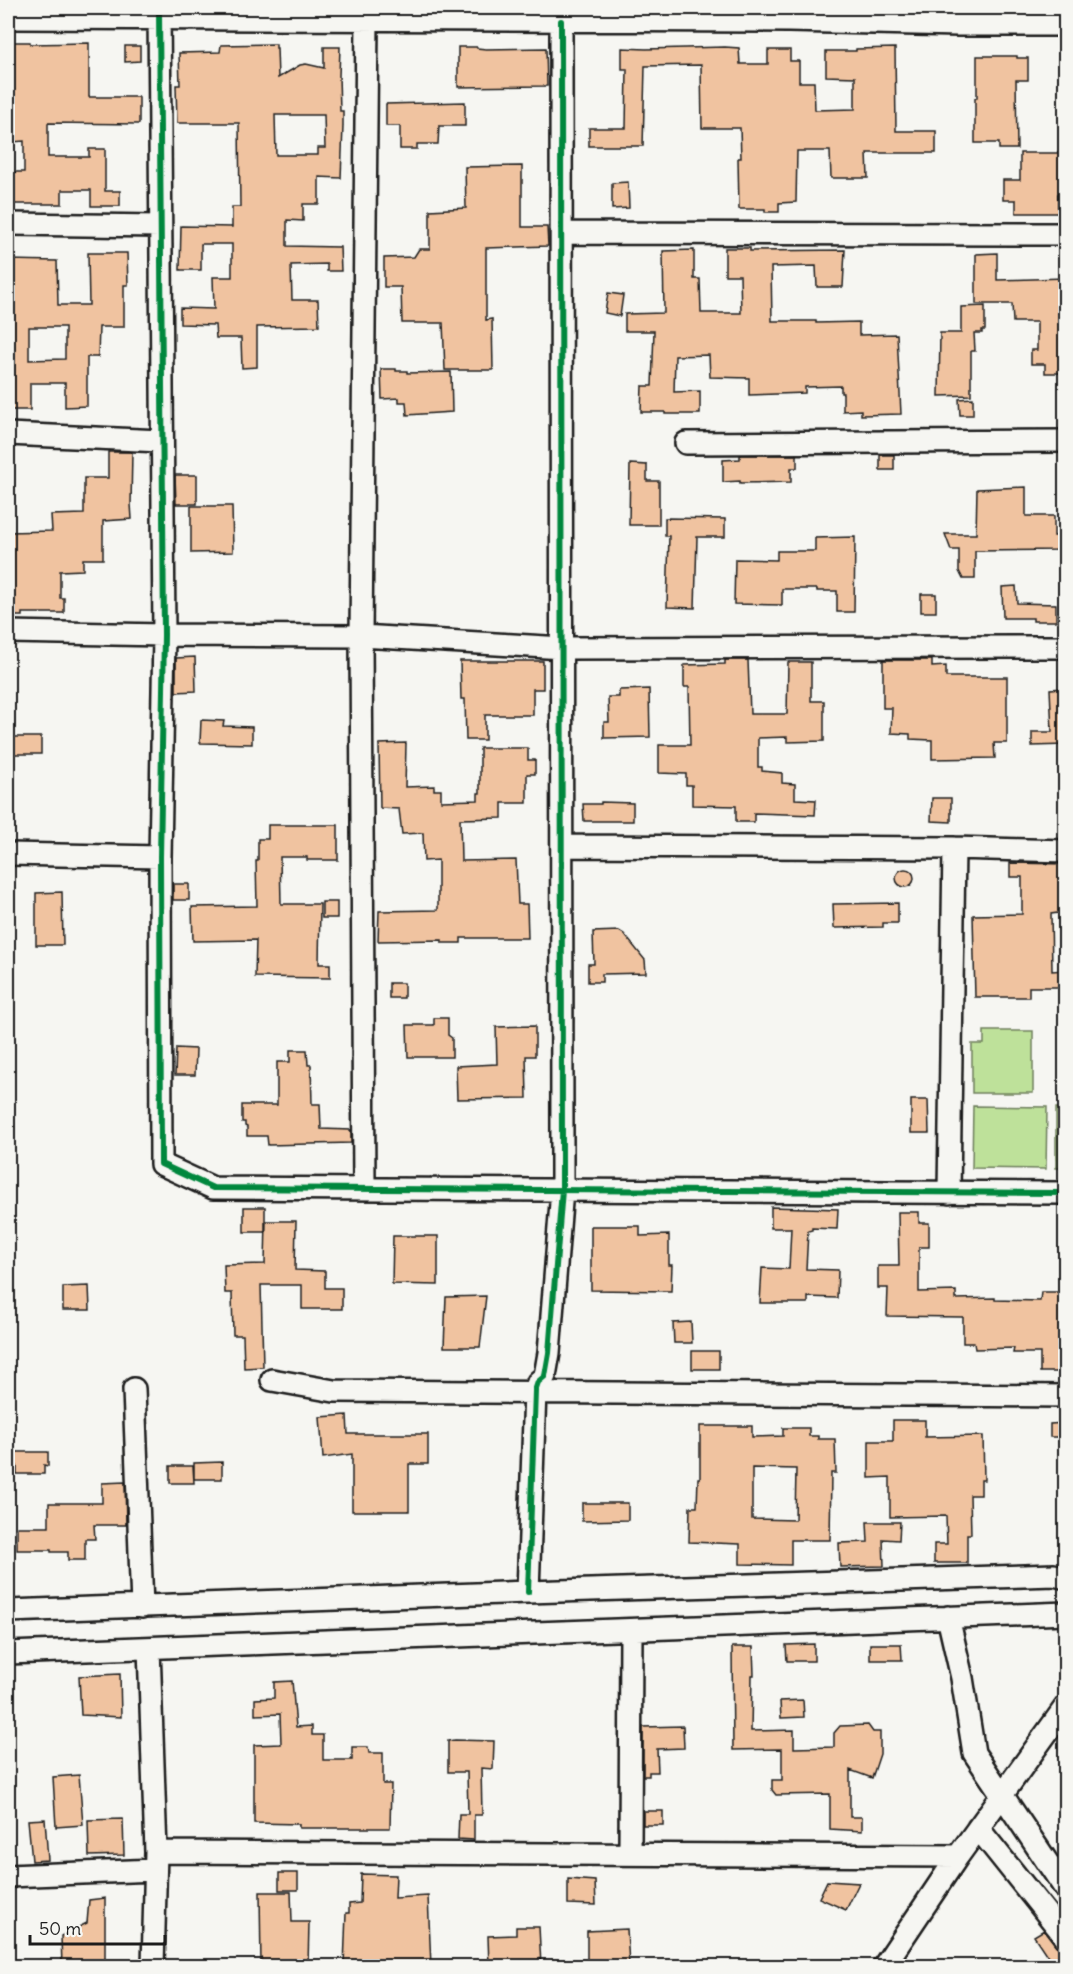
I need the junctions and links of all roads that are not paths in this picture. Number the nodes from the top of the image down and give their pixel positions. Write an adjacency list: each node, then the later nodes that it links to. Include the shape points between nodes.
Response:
1 (159, 13): 4 (street); 5 (street); 9 (street)
2 (788, 14): 3 (street); 6 (street)
3 (958, 16): 7 (street)
4 (8, 18)
5 (367, 20): 6 (street); 18 (street)
6 (561, 21): 10 (street)
7 (1065, 25)
8 (8, 224): 9 (street)
9 (160, 226): 13 (street)
10 (562, 233): 11 (street); 20 (street)
11 (1065, 234)
12 (8, 434): 13 (street)
13 (161, 441): 17 (street)
14 (1065, 441): 15 (street)
15 (686, 443)
16 (8, 632): 17 (street)
17 (164, 635): 18 (street); 25 (street)
18 (361, 636): 20 (street); 26 (street)
19 (1065, 647): 20 (street)
20 (563, 648): 21 (street)
21 (562, 846): 22 (street); 27 (street)
22 (954, 848): 23 (street); 28 (street)
23 (1065, 851)
24 (8, 854): 25 (street)
25 (160, 856): 26 (street, via 160,1164 213,1188)
26 (364, 1189): 27 (street)
27 (562, 1191): 28 (street); 32 (street, via 549,1353 545,1376)
28 (949, 1193): 29 (street)
29 (1065, 1193)
30 (272, 1380): 32 (street, via 334,1391)
31 (134, 1389): 36 (street)
32 (535, 1391): 33 (street); 35 (street)
33 (1065, 1396)
34 (1065, 1578): 35 (street, via 1054,1575)
35 (528, 1592): 36 (street)
36 (142, 1606): 37 (street)
37 (8, 1611)
38 (1065, 1613): 39 (street)
39 (948, 1617): 40 (street); 44 (street, via 974,1754)
40 (631, 1630): 41 (street); 46 (street)
41 (148, 1648): 42 (street); 48 (street)
42 (8, 1653)
43 (1065, 1706): 44 (street)
44 (1001, 1796): 45 (street); 50 (street)
45 (978, 1828): 47 (street); 51 (street)
46 (630, 1854): 47 (street); 48 (street)
47 (958, 1856): 53 (street)
48 (155, 1861): 49 (street); 52 (street)
49 (8, 1876)
50 (1065, 1890)
51 (1065, 1938)
52 (153, 1966)
53 (884, 1966)

